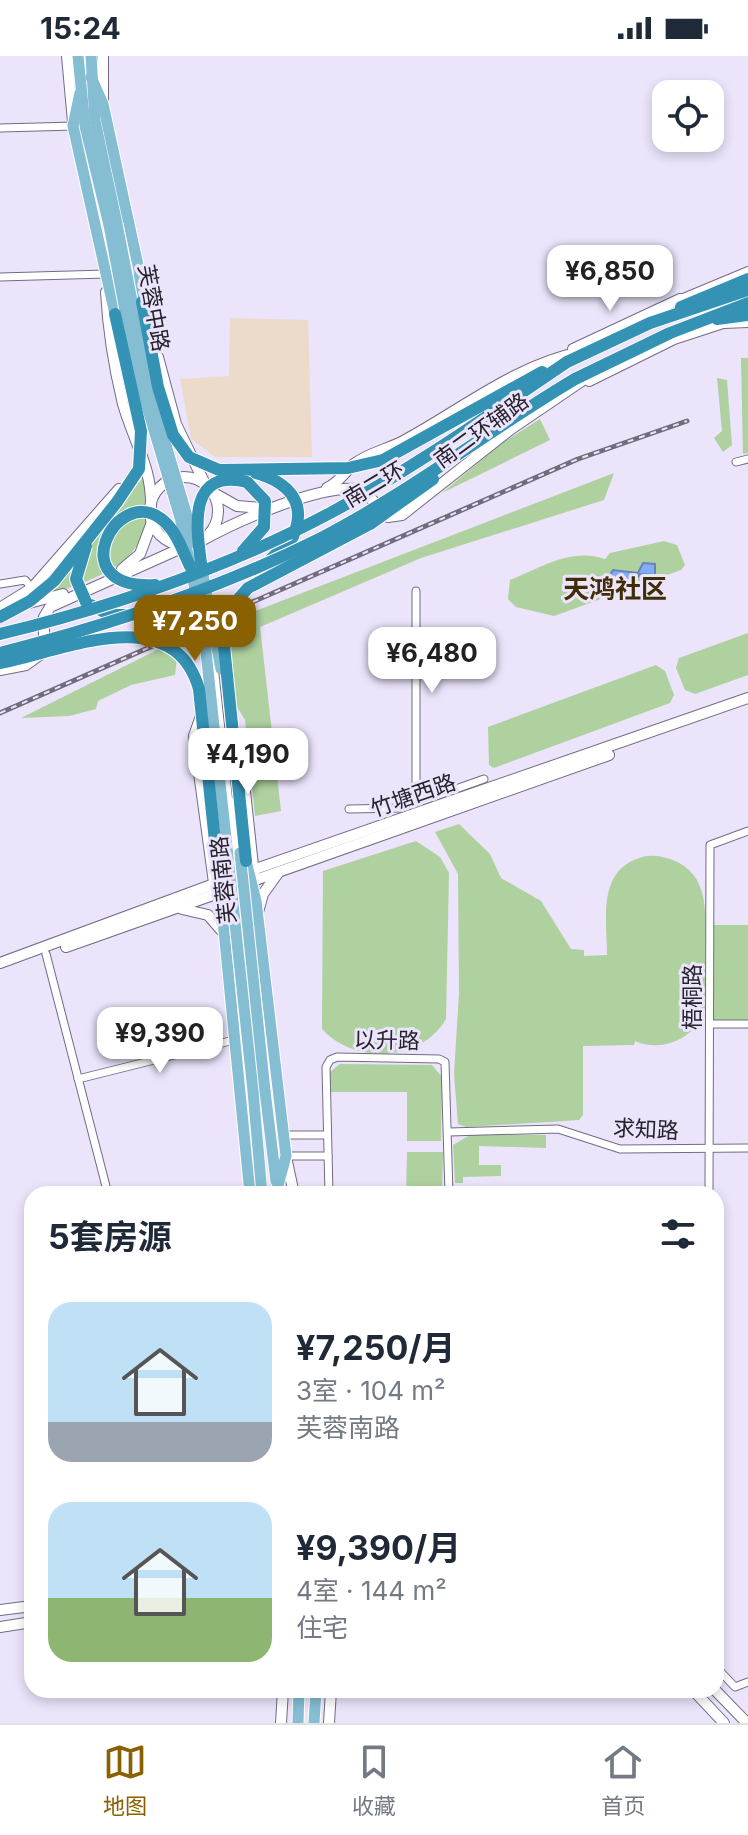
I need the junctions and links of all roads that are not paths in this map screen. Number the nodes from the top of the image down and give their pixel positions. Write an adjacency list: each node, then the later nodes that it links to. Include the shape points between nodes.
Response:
1 (67, 56): 7 (street)
2 (78, 56): 7 (main road)
3 (91, 56): 5 (main road, 芙蓉中路)
4 (103, 56): 6 (street)
5 (91, 77): 6 (main road); 9 (main road, 芙蓉中路)
6 (103, 104): 10 (main road)
7 (79, 126): 8 (street); 9 (main road); 12 (main road)
8 (0, 128)
9 (113, 224): 42 (main road, 芙蓉中路, bridge)
10 (139, 270): 16 (main road); 28 (street)
11 (748, 272): 15 (street, 南二环辅路)
12 (106, 274): 13 (street); 18 (main road); 30 (street, via 112,348)
13 (0, 277)
14 (744, 284): 21 (highway, 南二环)
15 (680, 299): 21 (street, 南二环辅路); 25 (street, 南二环辅路)
16 (142, 302): 34 (highway, bridge, via 158,387 179,446 199,464)
17 (748, 303): 23 (highway, 南二环)
18 (115, 314): 38 (highway, bridge, via 141,431 142,459 132,483)
19 (748, 315): 23 (highway)
20 (748, 322): 22 (street, 南二环辅路)
21 (650, 323): 24 (highway, 南二环)
22 (723, 323): 23 (street, 南二环辅路); 27 (street, 南二环辅路)
23 (690, 324): 27 (highway, 南二环)
24 (595, 349): 25 (street, 南二环辅路); 26 (highway, 南二环)
25 (554, 358): 35 (street, 南二环辅路, via 354,463 330,487 254,509 237,506)
26 (567, 362): 34 (highway, bridge, via 518,382 383,460 348,468); 41 (highway, 南二环, bridge, via 419,461 329,513)
27 (574, 384): 29 (highway, 南二环, bridge); 39 (street, 南二环辅路, via 402,515 388,517 363,490 347,488 250,516)
28 (176, 424): 30 (street, via 176,438 169,444 146,449); 35 (street)
29 (486, 435): 43 (highway, 南二环, bridge, via 356,519); 64 (highway, bridge, via 404,501 330,547 260,581 232,606 224,646)
30 (135, 441): 33 (street)
31 (748, 459): 32 (street)
32 (736, 462)
33 (149, 470): 36 (street); 46 (street, via 131,474)
34 (237, 471): 43 (highway, bridge, via 279,481 298,507 293,537)
35 (209, 489): 36 (street, via 188,478 168,482); 39 (street, via 218,515 213,530)
36 (151, 506): 37 (street)
37 (152, 522): 40 (street, via 162,537); 48 (street, via 140,554 123,568 68,593)
38 (95, 529): 49 (highway, bridge, via 77,572 79,590 101,612); 50 (highway, bridge, via 40,594)
39 (201, 541): 40 (street); 42 (street)
40 (184, 545): 42 (street); 54 (street, via 50,607 44,617 44,652 26,665)
41 (231, 559): 42 (highway, bridge, via 258,536 267,519 261,493 239,480 210,487 199,501); 44 (highway, bridge)
42 (195, 562): 44 (highway, bridge, via 161,518 146,512 117,523 103,550 109,571 128,585); 76 (main road, 芙蓉南路, bridge, via 226,709)
43 (265, 563): 49 (highway, 南二环, bridge)
44 (170, 583): 51 (highway, bridge)
45 (0, 584): 46 (street, via 25,580)
46 (32, 588): 48 (street)
47 (416, 591): 59 (street)
48 (0, 609)
49 (135, 614): 52 (highway, 南二环, bridge)
50 (0, 617)
51 (0, 634)
52 (0, 653)
53 (0, 663): 62 (highway, bridge, via 129,636 155,638 174,648 190,666 199,689)
54 (0, 670)
55 (215, 686): 64 (street, via 210,637 237,852); 65 (street, via 232,853); 65 (street, via 194,736)
56 (748, 698): 63 (street, 竹塘西路)
57 (748, 704): 63 (street, 竹塘西路)
58 (484, 779): 59 (street)
59 (416, 803): 60 (street)
60 (349, 809)
61 (748, 831): 72 (street, 梧桐路, via 710,845)
62 (217, 860): 65 (main road)
63 (280, 866): 64 (street, 竹塘西路); 67 (street, via 263,894)
64 (250, 873): 65 (street, 竹塘西路); 67 (main road)
65 (218, 885): 66 (street, 竹塘西路); 68 (main road); 70 (street, 竹塘西路)
66 (172, 910): 68 (street, via 200,911); 69 (street, 竹塘西路)
67 (258, 918): 78 (main road)
68 (221, 930): 74 (main road)
69 (46, 954): 71 (street, 竹塘西路); 75 (street)
70 (0, 963)
71 (0, 969)
72 (710, 1024): 73 (street); 81 (street, 梧桐路)
73 (748, 1024)
74 (234, 1040): 75 (street); 85 (main road)
75 (78, 1079): 84 (street)
76 (259, 1091): 78 (main road, 芙蓉南路); 86 (main road, 芙蓉南路)
77 (449, 1132): 79 (street, 以升路, via 445,1062 337,1057 326,1067); 81 (street, 求知路, via 558,1129 620,1149); 90 (street, 以升路)
78 (277, 1135): 79 (street); 82 (main road)
79 (327, 1135): 83 (street, 以升路)
80 (748, 1148): 81 (street, 求知路)
81 (710, 1149): 91 (street, 梧桐路)
82 (279, 1156): 83 (street); 87 (main road); 88 (street)
83 (328, 1156): 89 (street, 以升路)
84 (106, 1186)
85 (249, 1186)
86 (262, 1186)
87 (277, 1186)
88 (291, 1186)
89 (329, 1186)
90 (449, 1186)
91 (709, 1186)
92 (24, 1607): 93 (street)
93 (0, 1610)
94 (24, 1623): 95 (street)
95 (0, 1627)
96 (724, 1675): 97 (street, via 735,1687)
97 (748, 1682)
98 (283, 1698): 104 (street)
99 (299, 1698): 105 (main road)
100 (316, 1698): 106 (main road)
101 (331, 1698): 107 (street)
102 (701, 1698): 108 (street)
103 (723, 1698): 109 (street)
104 (281, 1723)
105 (298, 1723)
106 (314, 1723)
107 (329, 1723)
108 (724, 1723)
109 (747, 1723)

